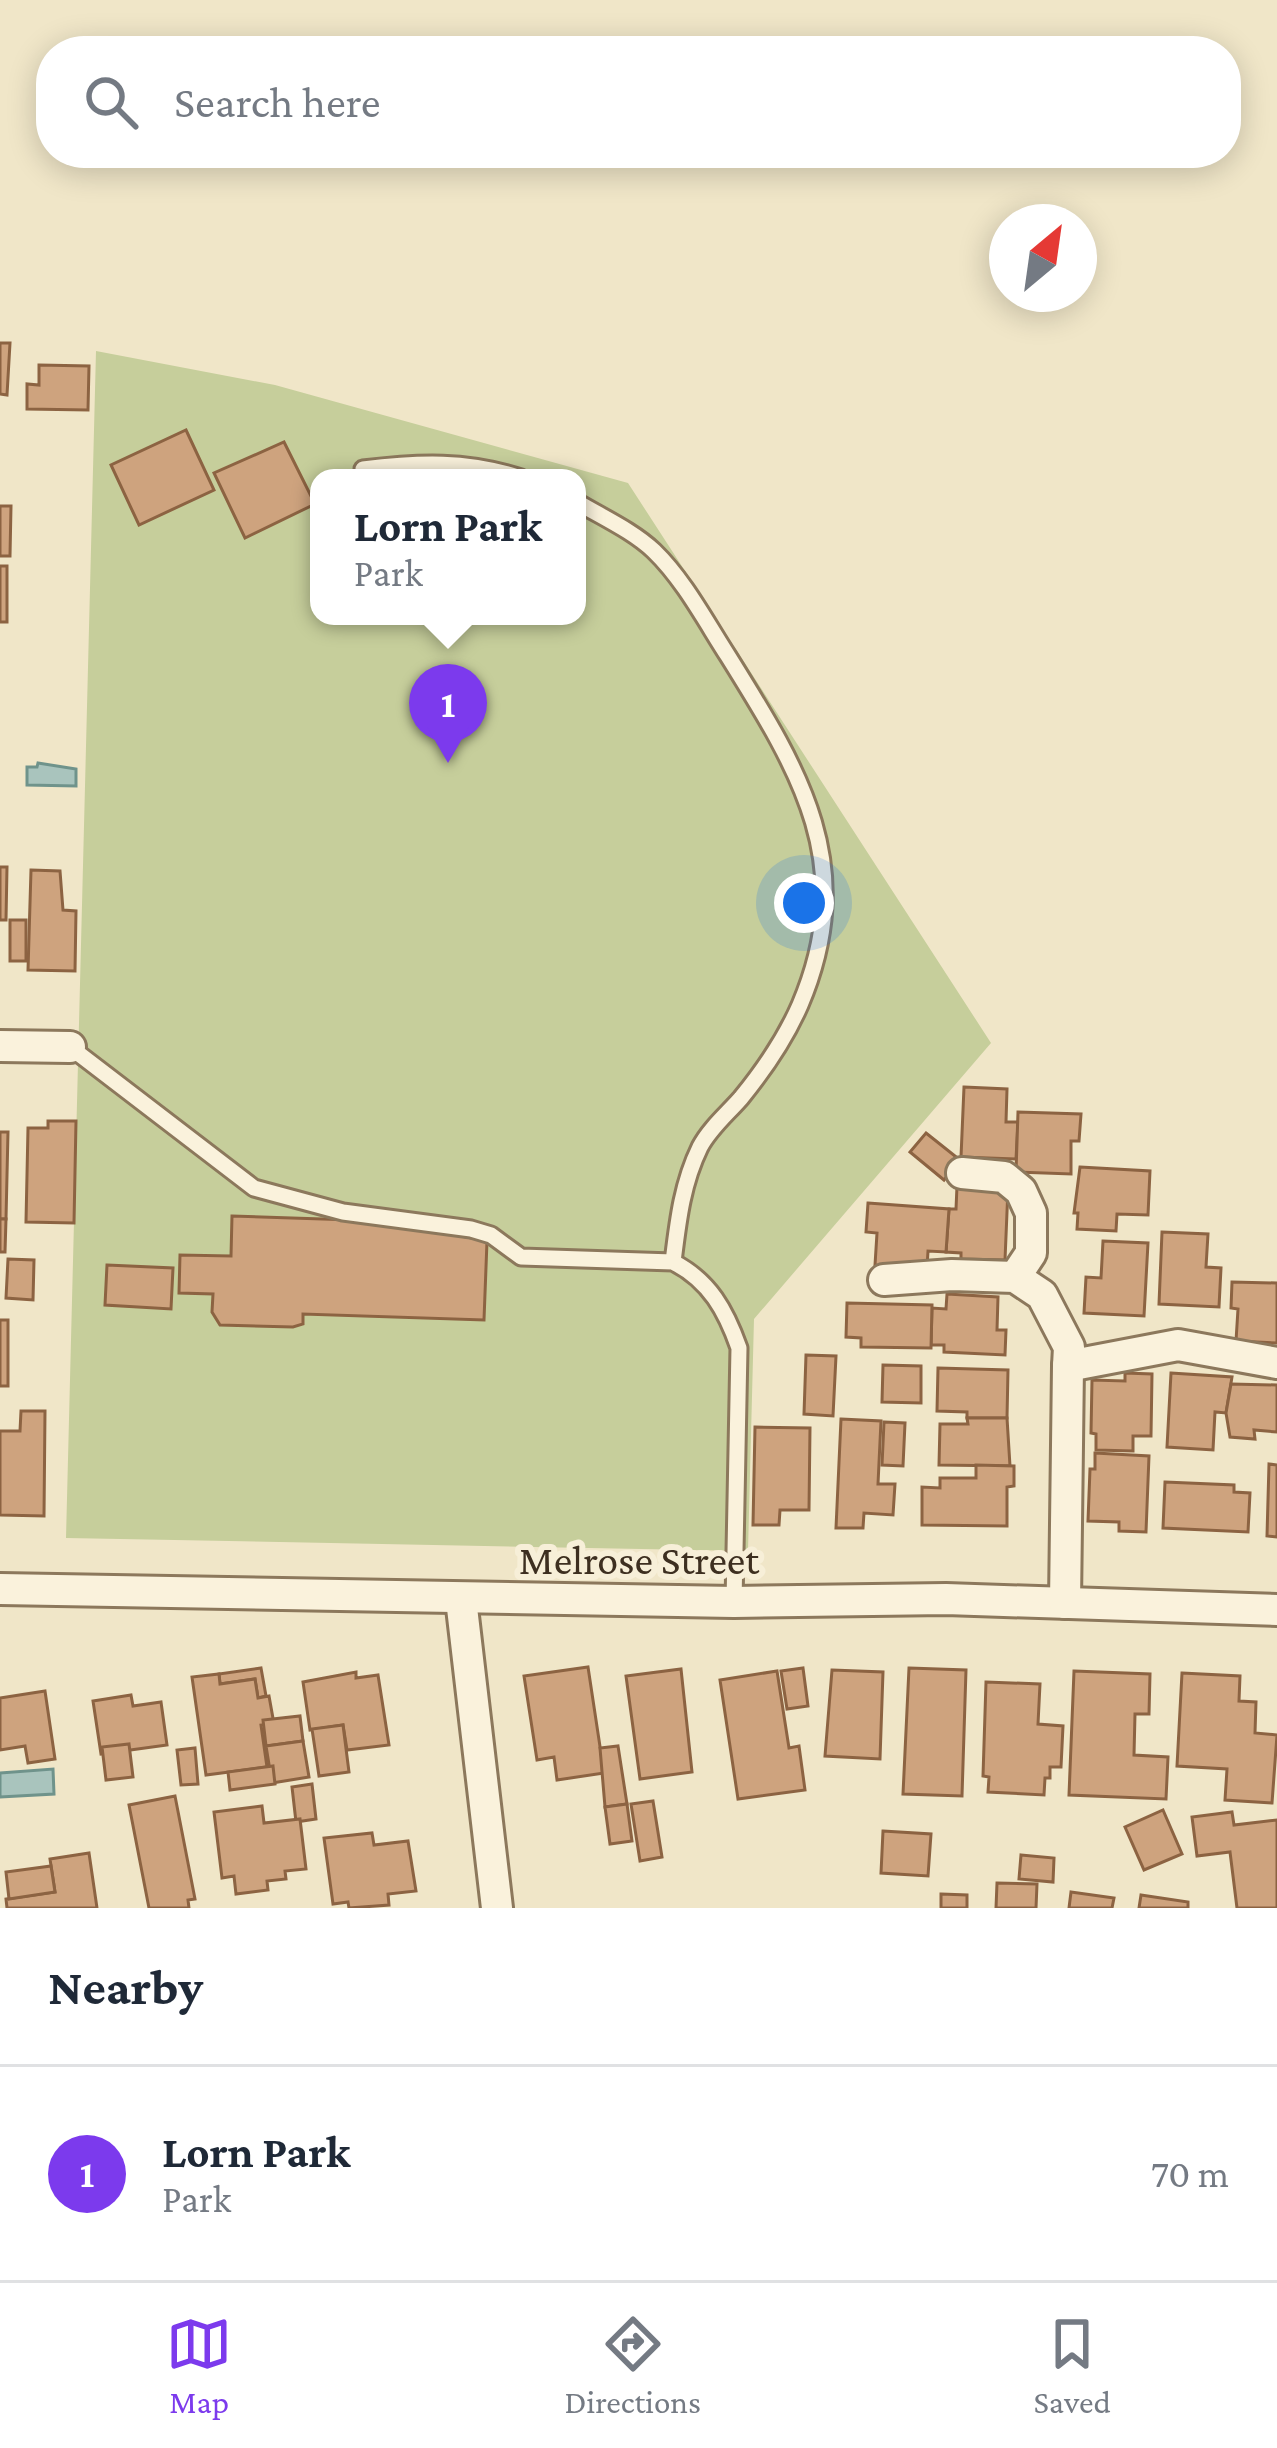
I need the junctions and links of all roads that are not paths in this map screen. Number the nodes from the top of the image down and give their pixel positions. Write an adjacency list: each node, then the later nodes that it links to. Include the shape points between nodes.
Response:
1 (363, 469): 2 (lane, via 420,462)
2 (494, 469)
3 (586, 508): 7 (lane, via 654,551 689,597 802,786 824,862 824,918 812,973 778,1044 701,1144 681,1196)
4 (0, 1046): 5 (street)
5 (70, 1047): 7 (lane, via 254,1188 343,1212 471,1229 521,1257)
6 (962, 1173): 8 (street, via 1004,1177 1021,1191 1031,1253)
7 (673, 1262): 14 (lane, via 706,1285 740,1348)
8 (1015, 1277): 9 (street); 11 (street, via 1042,1295 1070,1347)
9 (884, 1280)
10 (1277, 1363): 11 (street, via 1178,1345)
11 (1068, 1366): 15 (street)
12 (0, 1588): 13 (street, Melrose Street)
13 (461, 1599): 14 (street, Melrose Street); 17 (street)
14 (734, 1602): 15 (street, Melrose Street)
15 (1065, 1604): 16 (street, Melrose Street)
16 (1277, 1610)
17 (497, 1908)

